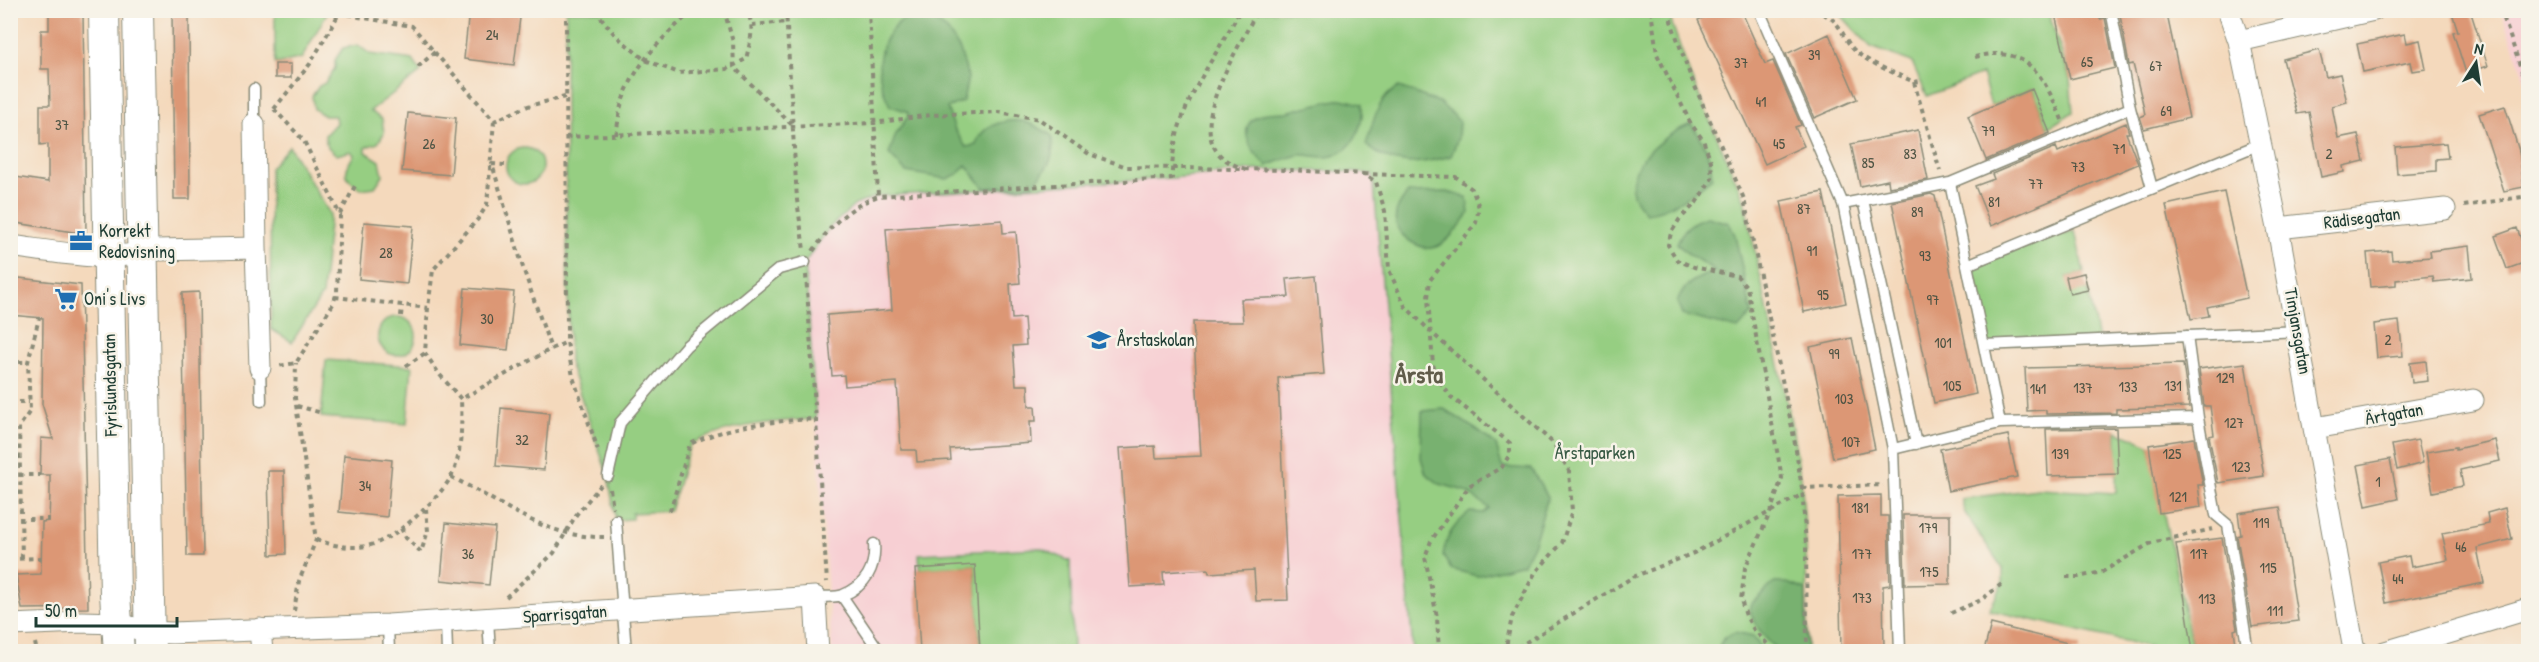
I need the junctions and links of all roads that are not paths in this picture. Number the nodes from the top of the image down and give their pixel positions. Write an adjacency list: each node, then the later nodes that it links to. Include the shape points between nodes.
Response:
1 (104, 10): 21 (main road, Fyrislundsgatan)
2 (138, 10): 20 (main road, Fyrislundsgatan)
3 (1759, 10): 15 (lane)
4 (2111, 10): 9 (lane)
5 (2228, 10): 7 (street, Timjansgatan)
6 (2374, 10): 7 (street)
7 (2239, 41): 11 (street, Timjansgatan)
8 (254, 89): 10 (lane)
9 (2130, 108): 12 (lane); 13 (lane)
10 (255, 124): 19 (street)
11 (2260, 144): 13 (lane); 17 (street, Timjansgatan)
12 (1947, 183): 14 (lane); 23 (lane)
13 (2152, 188): 23 (lane)
14 (1863, 200): 15 (lane); 33 (lane)
15 (1843, 204): 34 (lane)
16 (2445, 208): 17 (street, Rädisegatan)
17 (2278, 228): 24 (street, Timjansgatan)
18 (10, 246): 21 (street)
19 (256, 248): 20 (street, via 156,250); 27 (street)
20 (143, 254): 21 (street); 48 (main road, Fyrislundsgatan)
21 (109, 256): 47 (main road, Fyrislundsgatan)
22 (806, 262): 35 (lane, via 779,268 686,346 620,423)
23 (1967, 265): 26 (lane)
24 (2298, 331): 25 (lane); 32 (street, Timjansgatan)
25 (2187, 336): 26 (lane); 30 (lane)
26 (1984, 345): 31 (lane)
27 (260, 368): 29 (lane)
28 (2473, 400): 32 (street, Ärtgatan)
29 (261, 401)
30 (2198, 418): 31 (lane); 57 (lane, via 2216,515 2228,525)
31 (2000, 423): 33 (lane)
32 (2315, 428): 58 (street, Timjansgatan)
33 (1916, 444): 34 (lane)
34 (1893, 449): 56 (lane)
35 (608, 476)
36 (616, 520): 41 (lane)
37 (874, 544): 39 (lane, via 875,555 867,580)
38 (821, 596): 39 (lane); 41 (street, Sparrisgatan); 54 (street)
39 (842, 596): 55 (lane)
40 (2529, 609): 59 (street)
41 (623, 611): 42 (street, Sparrisgatan); 53 (lane)
42 (488, 619): 43 (street, Sparrisgatan); 52 (lane)
43 (446, 622): 45 (street, Sparrisgatan); 51 (lane)
44 (10, 625): 47 (street, Sparrisgatan, via 82,622)
45 (388, 625): 46 (street, Sparrisgatan); 50 (lane)
46 (260, 629): 48 (street, Sparrisgatan); 49 (street)
47 (118, 637): 48 (street, Sparrisgatan)
48 (149, 642)
49 (262, 651)
50 (389, 651)
51 (447, 651)
52 (490, 651)
53 (626, 651)
54 (818, 651)
55 (880, 651)
56 (1900, 651)
57 (2248, 651)
58 (2355, 651)
59 (2385, 651)

